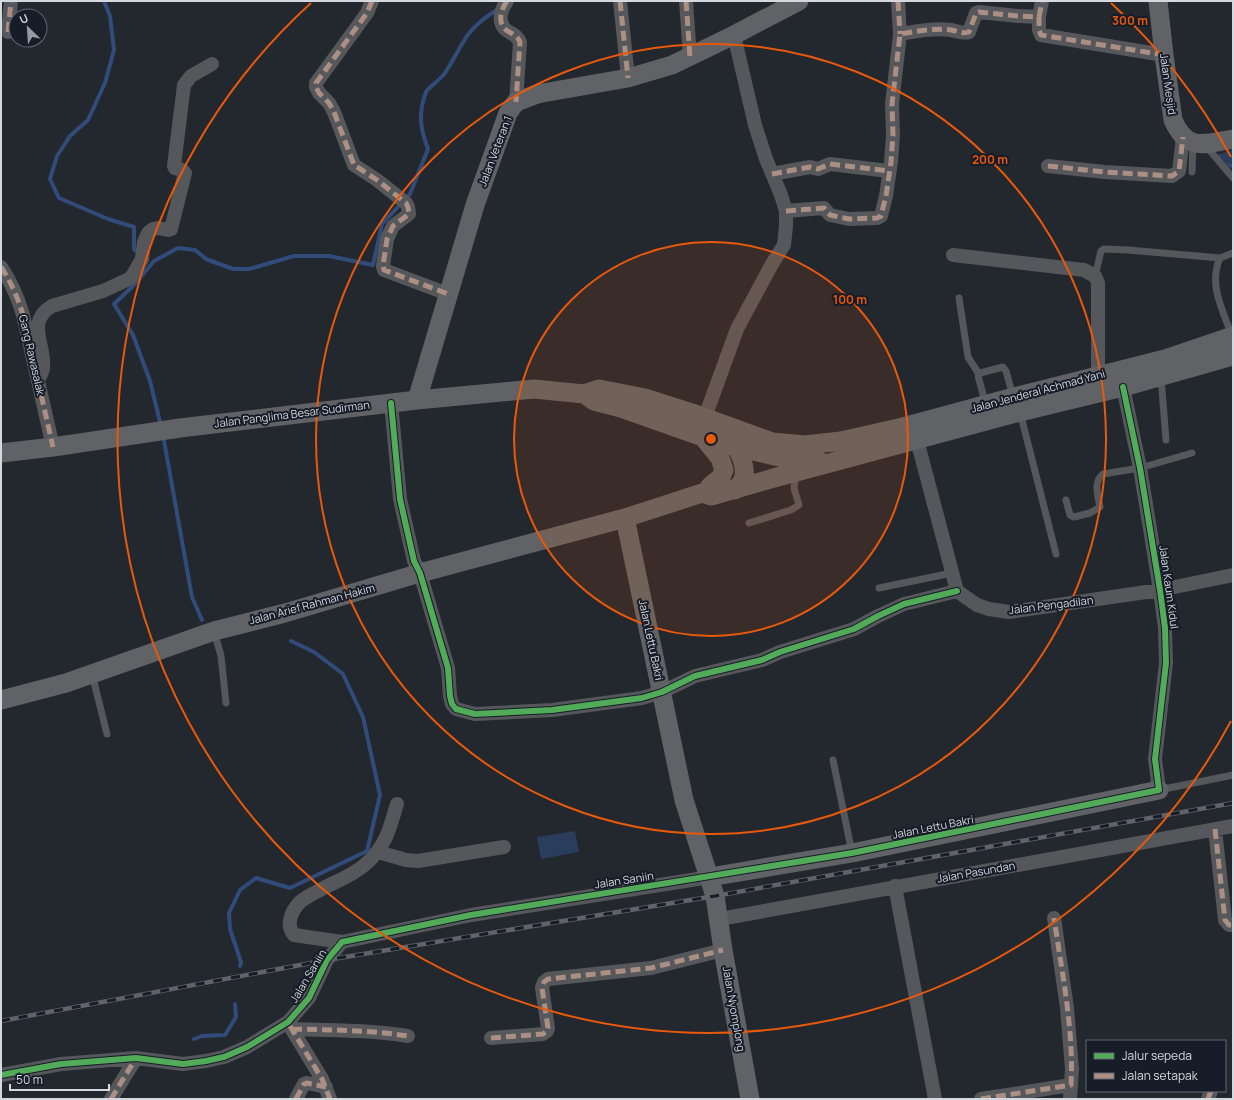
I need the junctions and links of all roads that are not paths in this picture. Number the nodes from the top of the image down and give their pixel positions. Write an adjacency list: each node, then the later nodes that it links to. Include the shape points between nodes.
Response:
1 (372, 1): 31 (street, via 367,13 316,83 316,87 334,112 354,165 377,180 408,207 409,214 393,226 387,239 384,270)
2 (507, 1): 16 (street, via 502,8 502,22 520,42)
3 (620, 1): 15 (street)
4 (686, 1): 12 (street)
5 (799, 1): 11 (main road, Jalan Veteran 1)
6 (898, 1): 10 (street)
7 (1042, 1): 9 (street)
8 (1158, 1): 13 (main road, Jalan Mesjid)
9 (1039, 17): 10 (street, via 979,12 976,13 969,32 966,33 929,30); 13 (street, via 1041,34)
10 (900, 34): 21 (street, via 892,104)
11 (734, 35): 12 (main road, Jalan Veteran 1); 23 (street, via 755,125)
12 (690, 56): 15 (main road, Jalan Veteran 1, via 663,68)
13 (1164, 56): 19 (main road, Jalan Mesjid, via 1173,120)
14 (212, 64): 38 (street, via 191,76 183,91 174,166 185,173 171,228 153,229 148,233 142,259 132,278 103,291 52,306 39,318 37,326 43,370)
15 (628, 78): 16 (main road, Jalan Veteran 1, via 538,94)
16 (516, 102): 31 (main road, Jalan Veteran 1, via 508,113 475,205)
17 (1233, 133): 19 (main road)
18 (1233, 139): 19 (main road)
19 (1197, 142): 20 (street, via 1179,171 1172,176); 22 (lane); 24 (lane)
20 (1048, 166)
21 (890, 171): 23 (street, via 830,164 818,169 810,167); 25 (street, via 880,218 849,219 830,215 824,208)
22 (1192, 172)
23 (772, 174): 25 (street)
24 (1233, 178)
25 (786, 211): 45 (street, via 784,245 737,329)
26 (1233, 253): 28 (lane)
27 (953, 256): 30 (street, via 1084,270)
28 (1220, 258): 30 (lane, via 1104,249 1101,251); 33 (lane, via 1215,273 1216,291)
29 (1, 267): 38 (street, Gang Rawasalak, via 10,280 24,315)
30 (1095, 276): 36 (street, via 1098,283)
31 (448, 294): 41 (main road, Jalan Veteran 1)
32 (959, 298): 35 (lane, via 968,357)
33 (1233, 336): 36 (main road, Jalan Jenderal Achmad Yani, via 1165,359)
34 (1233, 356): 37 (main road, Jalan Jenderal Achmad Yani)
35 (979, 374): 43 (lane, via 1003,367); 44 (lane)
36 (1098, 376): 43 (main road, Jalan Jenderal Achmad Yani)
37 (1161, 376): 39 (main road, Jalan Jenderal Achmad Yani); 49 (lane)
38 (38, 380): 50 (street, Gang Rawasalak)
39 (1123, 388): 43 (main road, Jalan Jenderal Achmad Yani); 55 (street, Jalan Kaum Kidul)
40 (584, 394): 41 (main road, Jalan Panglima Besar Sudirman, via 534,389); 45 (main road, Jalan Panglima Besar Sudirman, via 599,389 645,398); 47 (main road, Jalan Panglima Besar Sudirman, via 594,401)
41 (417, 400): 42 (main road, Jalan Panglima Besar Sudirman)
42 (391, 403): 50 (main road, Jalan Panglima Besar Sudirman, via 180,428); 63 (street, via 400,499 414,562)
43 (1017, 404): 44 (main road, Jalan Jenderal Achmad Yani); 46 (main road, Jalan Jenderal Achmad Yani); 62 (lane)
44 (986, 405): 46 (main road, Jalan Jenderal Achmad Yani)
45 (712, 420): 51 (main road, via 727,432); 52 (main road, Jalan Panglima Besar Sudirman, via 772,442)
46 (960, 420): 48 (main road, Jalan Jenderal Achmad Yani); 52 (main road, Jalan Jenderal Achmad Yani, via 903,427)
47 (704, 437): 51 (main road, Jalan Panglima Besar Sudirman); 58 (main road, via 720,458 724,470 721,477)
48 (917, 440): 52 (main road, Jalan Jenderal Achmad Yani); 64 (street)
49 (1166, 440)
50 (53, 447): 53 (main road, Jalan Panglima Besar Sudirman)
51 (736, 447): 56 (main road, Jalan Panglima Besar Sudirman); 57 (main road, via 741,459)
52 (845, 449): 56 (main road, Jalan Panglima Besar Sudirman, via 837,460)
53 (1, 453)
54 (1192, 453): 55 (lane)
55 (1140, 468): 59 (lane, via 1103,474 1099,477 1096,488 1100,507 1090,513 1074,517 1070,515); 67 (street, Jalan Kaum Kidul)
56 (792, 474): 57 (main road, Jalan Arief Rahman Hakim); 61 (lane, via 799,504)
57 (739, 483): 58 (main road, Jalan Arief Rahman Hakim)
58 (706, 490): 60 (main road, Jalan Arief Rahman Hakim)
59 (1066, 500)
60 (625, 518): 63 (main road, Jalan Arief Rahman Hakim); 71 (main road, Jalan Lettu Bakri)
61 (750, 523)
62 (1056, 554)
63 (420, 573): 69 (main road, Jalan Arief Rahman Hakim, via 300,609); 71 (street, via 448,668 450,696 456,709 475,714 552,710 638,698)
64 (952, 573): 66 (lane); 68 (street)
65 (1233, 575): 67 (street, Jalan Pengadilan)
66 (879, 588)
67 (1160, 590): 68 (street, Jalan Pengadilan, via 1009,612 976,605); 77 (street, Jalan Kaum Kidul, via 1166,663 1155,759)
68 (957, 591): 71 (street, via 904,604 854,629 762,660 695,676)
69 (214, 631): 70 (main road, Jalan Arief Rahman Hakim); 73 (lane, via 222,656)
70 (92, 674): 72 (main road, Jalan Arief Rahman Hakim); 74 (lane)
71 (662, 692): 84 (main road, Jalan Lettu Bakri, via 684,800)
72 (1, 700)
73 (226, 703)
74 (107, 734)
75 (833, 760): 83 (lane)
76 (1233, 775): 77 (lane, Jalan Lettu Bakri)
77 (1159, 790): 83 (main road, Jalan Lettu Bakri)
78 (397, 804): 82 (street, via 388,835)
79 (1233, 826): 80 (street, Jalan Pasundan)
80 (1215, 829): 85 (street, Jalan Pasundan); 88 (street, via 1225,920 1229,925)
81 (504, 848): 82 (street, via 418,861)
82 (378, 852): 89 (street, via 361,867 300,902 292,912 290,928 294,935)
83 (852, 853): 84 (main road, Jalan Lettu Bakri)
84 (710, 877): 87 (main road, Jalan Lettu Bakri); 89 (street, Jalan Saniin, via 471,915)
85 (895, 886): 87 (street, Jalan Pasundan); 101 (street)
86 (1054, 918): 96 (street, via 1067,1008 1072,1069)
87 (720, 919): 90 (main road, Jalan Nyomplong)
88 (1233, 925)
89 (342, 942): 91 (street, Jalan Saniin, via 327,960 309,998)
90 (723, 950): 93 (street, via 651,968 548,980 542,988 547,1032); 100 (main road, Jalan Nyomplong)
91 (290, 1026): 92 (street, via 386,1032); 94 (street, Jalan Saniin, via 224,1057 206,1061 183,1064); 97 (street)
92 (408, 1036)
93 (491, 1038)
94 (136, 1058): 95 (street, Jalan Saniin, via 61,1064); 98 (street)
95 (1, 1075)
96 (1070, 1092): 102 (street)
97 (328, 1093): 99 (street, via 307,1083)
98 (111, 1099)
99 (296, 1099)
100 (750, 1099)
101 (935, 1099)
102 (981, 1099)

